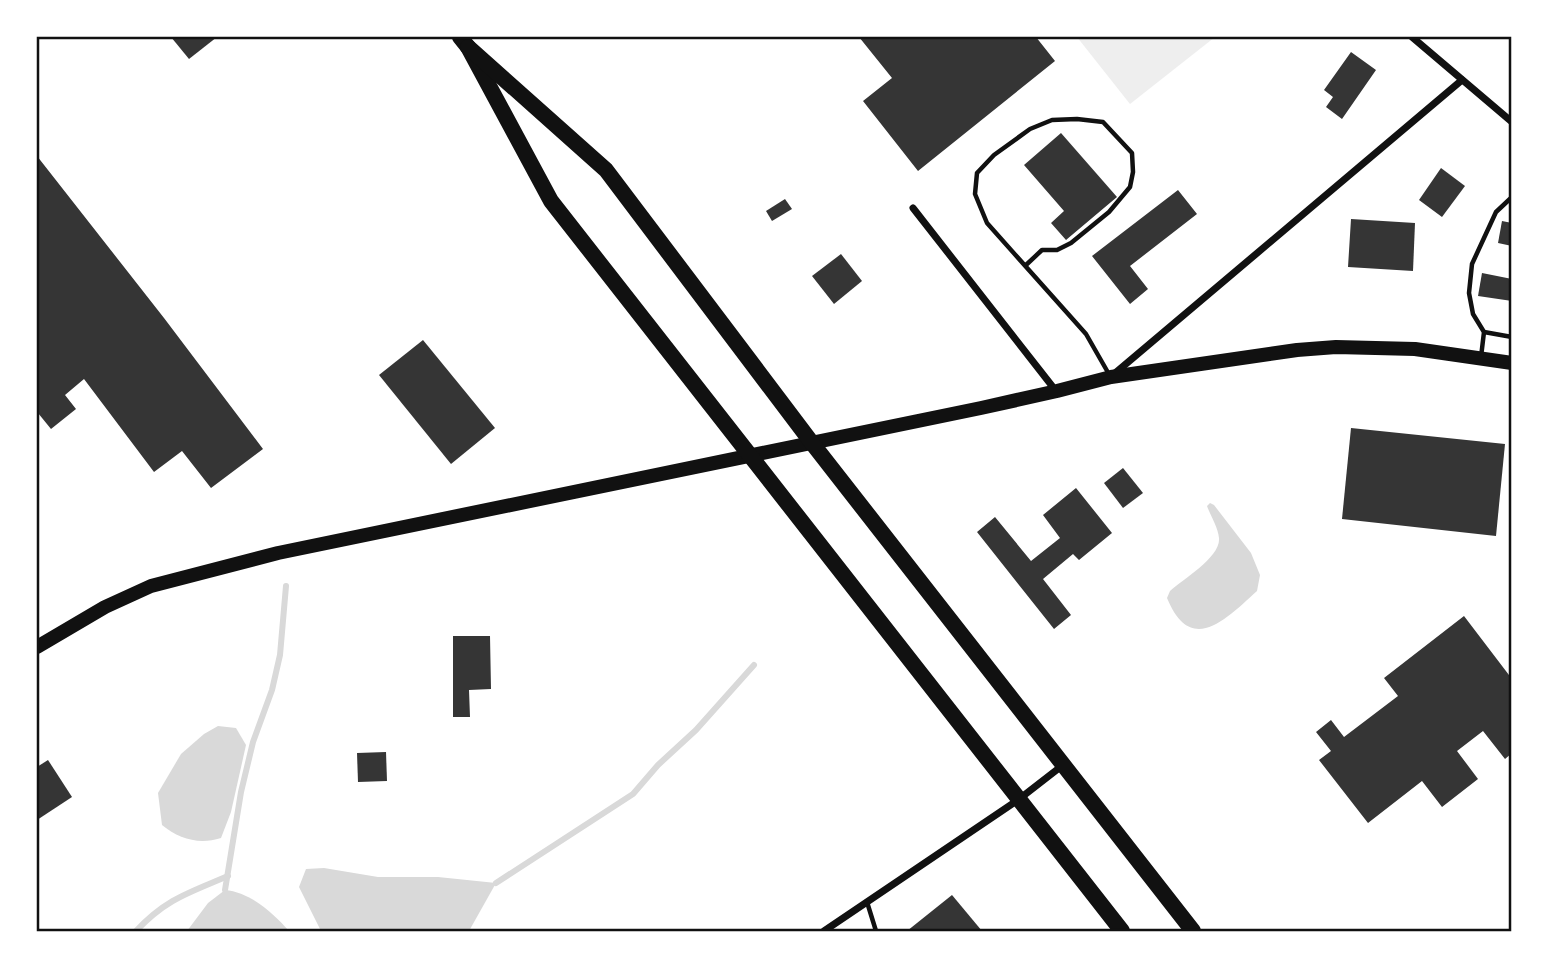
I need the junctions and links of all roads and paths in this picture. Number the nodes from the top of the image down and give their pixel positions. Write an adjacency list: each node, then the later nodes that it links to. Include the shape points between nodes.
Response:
1 (1412, 37): 3 (street)
2 (464, 42): 14 (main road, via 606,170); 15 (main road, via 551,201)
3 (1462, 80): 4 (street); 12 (street)
4 (1512, 122)
5 (1512, 197): 8 (lane, via 1496,212 1472,264 1469,293 1473,314)
6 (913, 208): 13 (street)
7 (1026, 265): 7 (lane, via 987,223 975,194 977,173 1003,148 1052,120 1103,122 1132,153 1130,187 1109,212 1071,243 1057,250 1042,250); 12 (lane, via 1086,334)
8 (1484, 332): 9 (lane); 10 (lane)
9 (1512, 337)
10 (1480, 358): 11 (main road); 12 (main road, via 1415,349 1336,347)
11 (1512, 363)
12 (1111, 377): 13 (main road)
13 (1057, 391): 14 (main road)
14 (813, 443): 15 (main road); 17 (main road)
15 (751, 456): 16 (main road, via 178,578 128,596); 18 (main road)
16 (37, 648)
17 (1063, 764): 18 (street); 23 (main road)
18 (1018, 800): 19 (street); 22 (main road)
19 (867, 902): 20 (street); 21 (lane)
20 (824, 931)
21 (876, 931)
22 (1122, 931)
23 (1193, 931)

